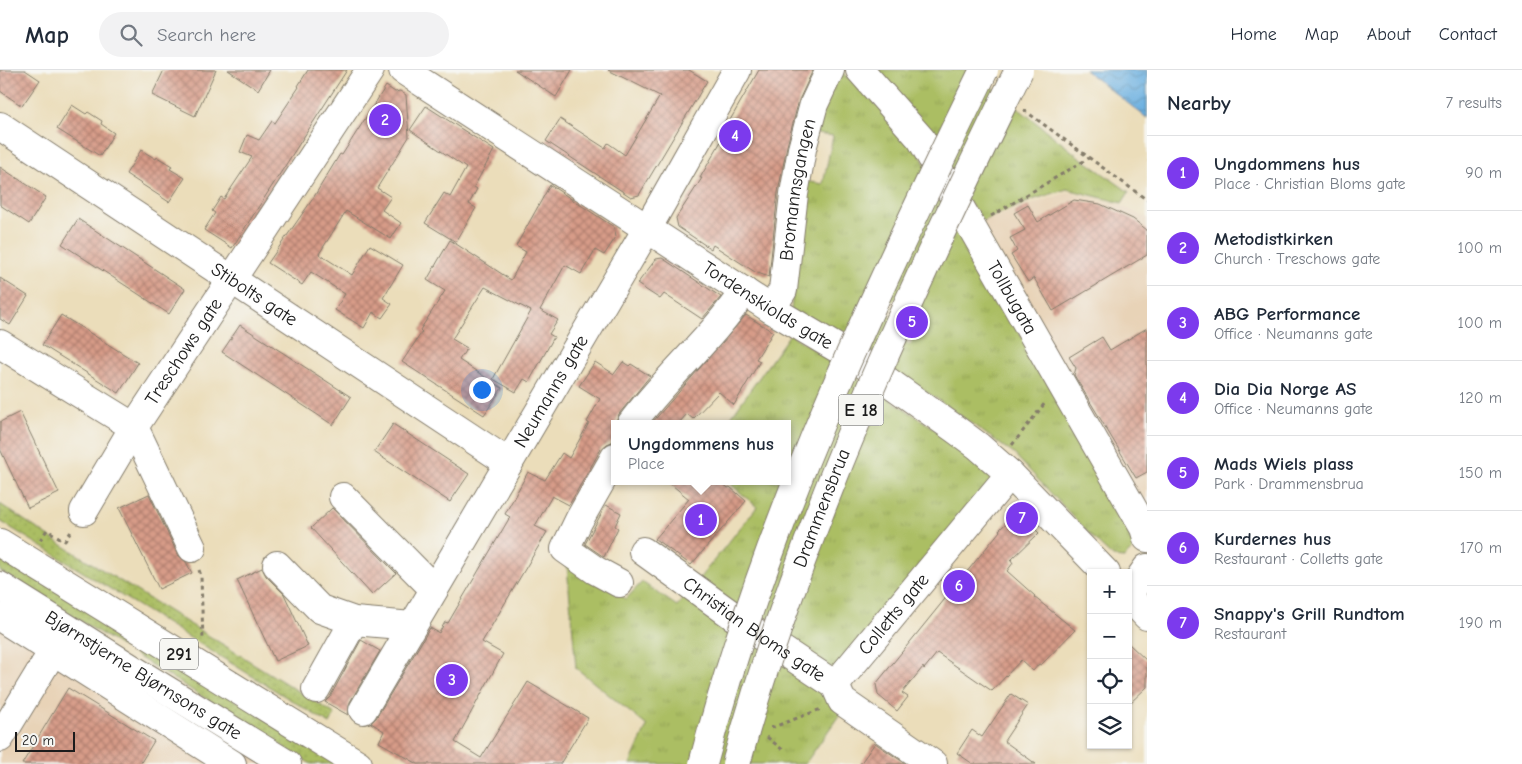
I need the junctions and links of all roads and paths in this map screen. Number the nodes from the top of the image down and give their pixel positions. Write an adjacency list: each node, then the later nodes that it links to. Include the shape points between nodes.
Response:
1 (370, 70): 14 (main road, Treschows gate)
2 (403, 70): 13 (main road, Tordenskiolds gate)
3 (737, 70): 13 (main road, Neumanns gate)
4 (830, 70): 16 (main road, Bromannsgangen, via 814,104 802,149 783,290)
5 (860, 70): 12 (main road, Tollbugata, via 921,139)
6 (984, 70): 53 (main road, Drammensbrua / E 18, bridge, via 879,288 810,451 752,605)
7 (1018, 70): 54 (main road, Drammensbrua / E 18, bridge, via 865,398 766,660)
8 (1022, 108): 10 (path)
9 (0, 126): 14 (main road, Stibolts gate)
10 (1089, 158): 11 (path); 12 (path)
11 (1147, 200)
12 (973, 228): 26 (main road, Tollbugata)
13 (647, 229): 15 (main road, Tordenskiolds gate); 22 (main road, Neumanns gate)
14 (232, 280): 20 (main road, Treschows gate); 22 (main road, Stibolts gate)
15 (744, 291): 16 (main road, Tordenskiolds gate); 19 (main road, via 728,314)
16 (772, 309): 21 (main road, Tordenskiolds gate, via 862,363 978,446)
17 (0, 344): 20 (main road)
18 (1048, 400): 21 (path)
19 (634, 420)
20 (134, 427): 25 (main road, Treschows gate); 29 (main road)
21 (1008, 463): 33 (main road, Tordenskiolds gate); 46 (main road, Colletts gate)
22 (509, 464): 36 (main road, Neumanns gate)
23 (611, 464): 34 (main road, via 565,549)
24 (342, 497): 36 (main road)
25 (84, 511): 28 (path, via 65,541 47,530)
26 (1147, 538)
27 (0, 543): 52 (main road, Bjørnstjerne Bjørnsons gate / 291)
28 (36, 547)
29 (192, 548): 43 (path, via 201,576)
30 (643, 551): 46 (main road, Christian Bloms gate)
31 (277, 565): 41 (main road, via 320,609)
32 (1147, 568): 37 (main road)
33 (1102, 569)
34 (619, 583)
35 (0, 586): 51 (main road, Bjørnstjerne Bjørnsons gate / 291)
36 (434, 589): 42 (main road, Neumanns gate)
37 (1132, 590)
38 (1132, 600): 39 (main road)
39 (1147, 616)
40 (0, 617): 44 (main road)
41 (354, 621): 42 (main road); 45 (main road)
42 (412, 626): 47 (main road, Neumanns gate)
43 (203, 642)
44 (53, 651): 49 (main road); 50 (main road)
45 (316, 688)
46 (838, 693): 48 (path); 55 (main road, Christian Bloms gate)
47 (364, 710)
48 (770, 729)
49 (0, 738)
50 (232, 764)
51 (287, 764)
52 (358, 764)
53 (703, 764)
54 (736, 764)
55 (933, 764)

